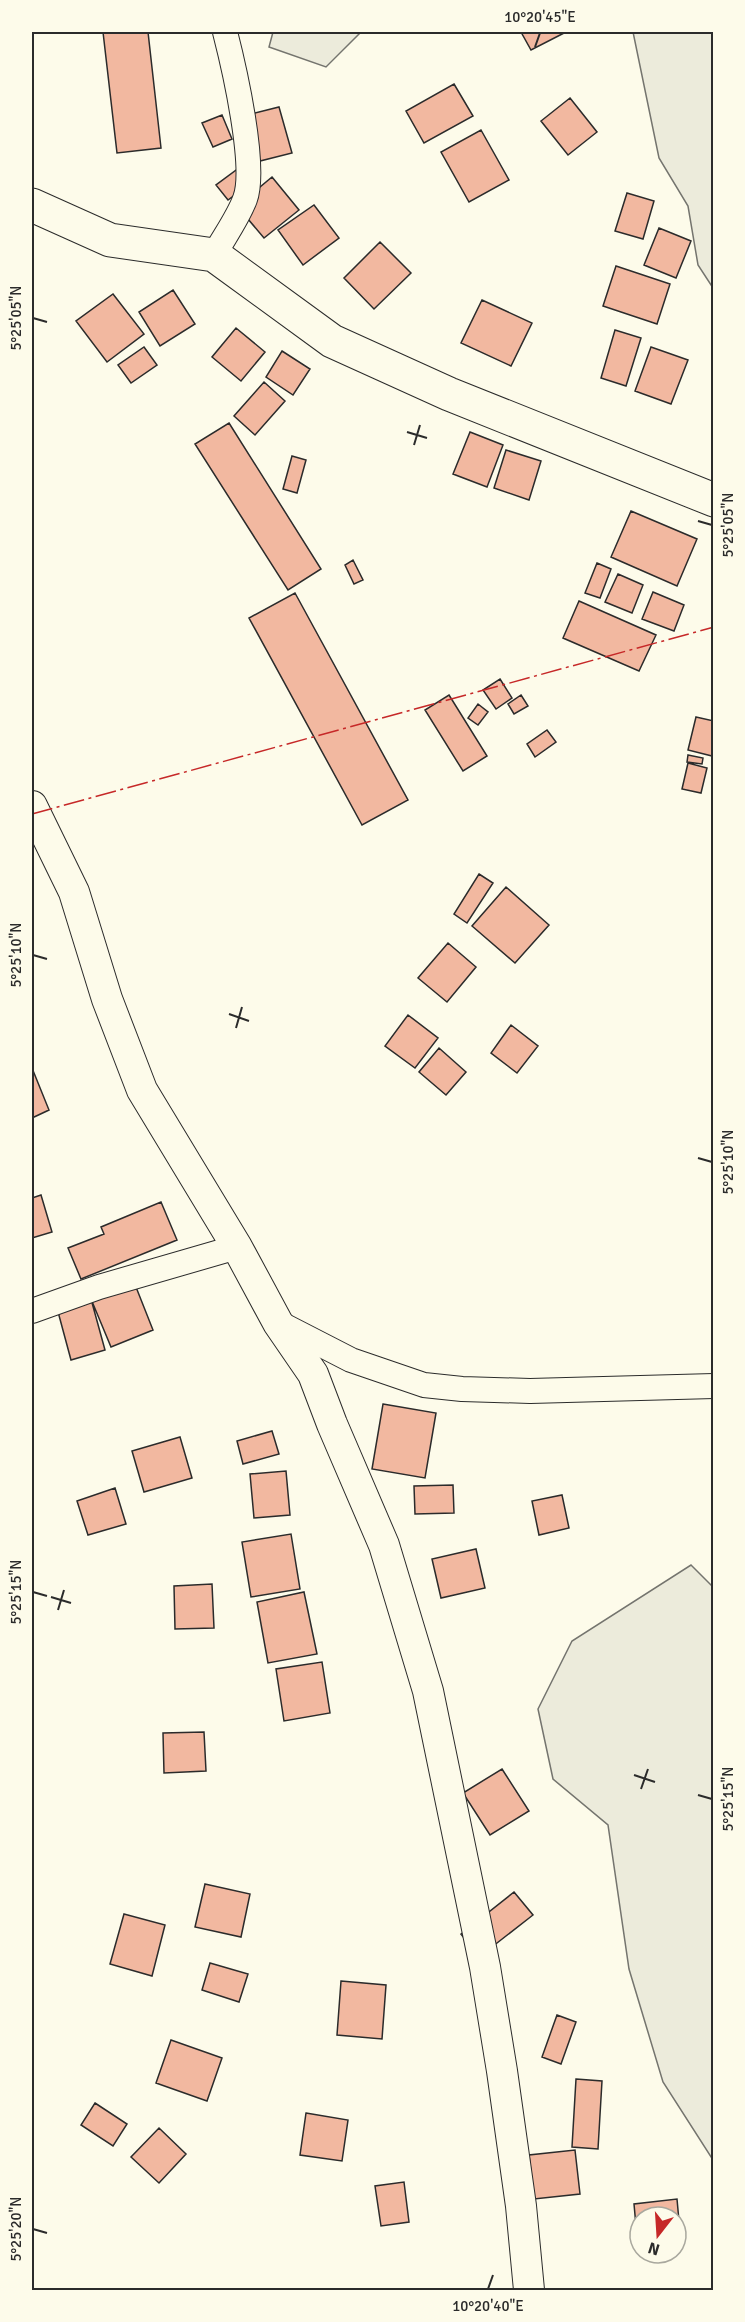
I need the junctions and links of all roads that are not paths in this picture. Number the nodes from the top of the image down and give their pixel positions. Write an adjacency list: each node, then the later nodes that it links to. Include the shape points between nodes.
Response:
1 (225, 32): 3 (street, via 235,72 249,173 245,198)
2 (32, 205): 3 (main road, via 110,240)
3 (214, 255): 4 (main road, via 332,341 449,394)
4 (714, 500)
5 (32, 806): 6 (street, via 74,892 107,999 142,1090)
6 (237, 1247): 7 (street); 8 (street)
7 (32, 1311)
8 (278, 1323): 9 (street, via 351,1360 424,1385 530,1391); 10 (street, via 314,1374 384,1545 428,1691 493,2013)
9 (714, 1386)
10 (529, 2290)

